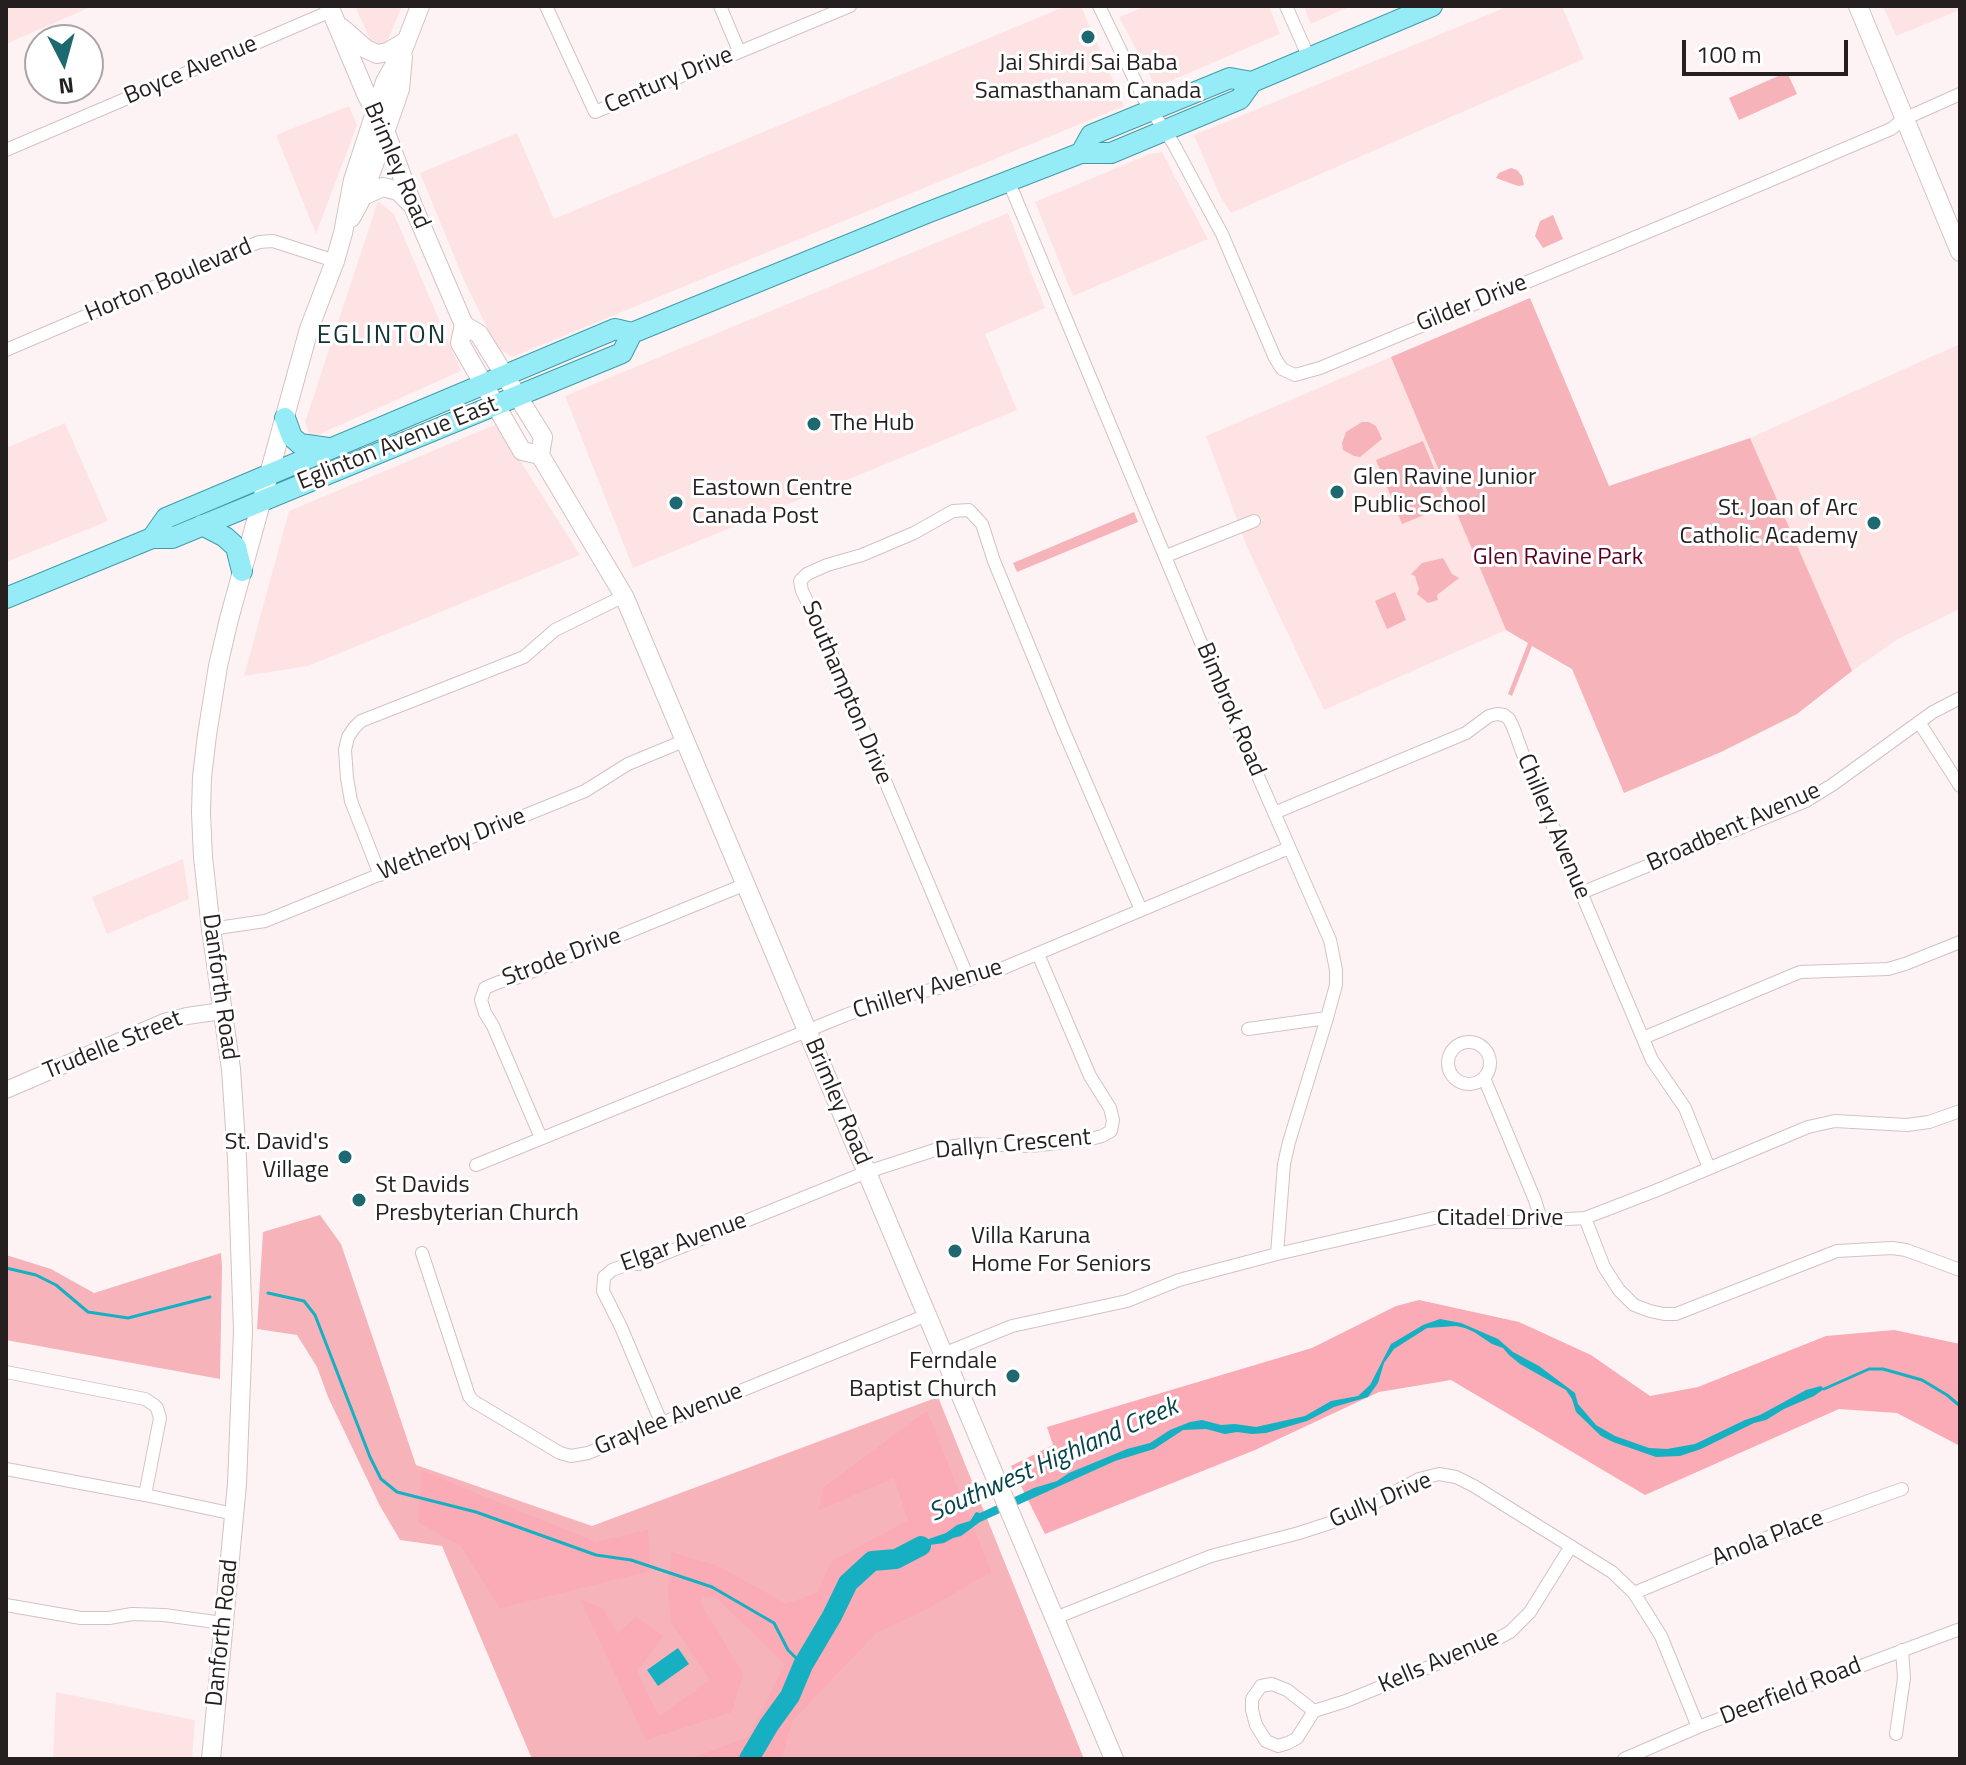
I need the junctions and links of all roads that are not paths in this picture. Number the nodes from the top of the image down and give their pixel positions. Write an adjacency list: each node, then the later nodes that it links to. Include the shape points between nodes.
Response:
1 (420, 6): 10 (main road, Danforth Road)
2 (546, 6): 11 (street, Century Drive, via 595,112)
3 (720, 6): 11 (street)
4 (850, 6): 11 (street, Century Drive)
5 (1099, 6): 15 (street)
6 (1286, 6): 12 (street)
7 (1432, 6): 12 (main road, Eglinton Avenue East)
8 (1858, 6): 17 (main road)
9 (332, 13): 10 (main road, via 377,54); 16 (main road, Brimley Road); 20 (street, Boyce Avenue)
10 (405, 46): 16 (main road, Danforth Road); 19 (main road, Danforth Road, via 400,89)
11 (739, 51)
12 (1309, 58): 13 (main road, Eglinton Avenue East)
13 (1252, 82): 15 (main road, Eglinton Avenue East, via 1230,78); 18 (main road, Eglinton Avenue East, via 1240,99)
14 (1960, 94): 17 (street)
15 (1152, 110): 18 (street); 21 (main road, Eglinton Avenue East, via 1091,135)
16 (375, 113): 19 (main road, Brimley Road); 25 (main road, Danforth Road)
17 (1904, 119): 18 (street, Gilder Drive, via 1691,214 1295,375 1275,358 1222,234); 26 (main road)
18 (1165, 131): 21 (main road, Eglinton Avenue East, via 1111,153)
19 (386, 133): 23 (main road, Danforth Road); 24 (main road, Brimley Road)
20 (6, 150)
21 (1081, 153): 22 (main road, Eglinton Avenue East)
22 (1008, 180): 29 (main road, Eglinton Avenue East); 43 (street, Bimbrok Road)
23 (363, 196): 24 (main road, via 383,187 398,191); 25 (main road, Danforth Road)
24 (413, 206): 28 (main road, Brimley Road)
25 (343, 233): 27 (main road, Danforth Road)
26 (1960, 252)
27 (335, 261): 30 (street, Horton Boulevard, via 273,241 259,242); 35 (main road, Danforth Road, via 309,329)
28 (464, 325): 31 (main road, Brimley Road, via 479,334); 32 (main road, Brimley Road, via 460,343)
29 (632, 333): 31 (main road, Eglinton Avenue East, via 615,329); 33 (main road, Eglinton Avenue East, via 622,353)
30 (6, 350)
31 (505, 375): 32 (main road, Eglinton Avenue East); 33 (main road, Brimley Road)
32 (484, 384): 34 (main road, Brimley Road); 36 (main road, Eglinton Avenue East)
33 (517, 396): 34 (main road, Eglinton Avenue East); 37 (main road, Brimley Road, via 543,437)
34 (496, 404): 37 (main road, Brimley Road, via 522,451); 39 (main road, Eglinton Avenue East)
35 (285, 418): 36 (main road, via 300,444); 38 (main road, Danforth Road)
36 (332, 449): 38 (main road, Eglinton Avenue East)
37 (540, 455): 45 (main road, Brimley Road)
38 (268, 476): 39 (main road, Danforth Road); 42 (main road, Eglinton Avenue East, via 166,518)
39 (261, 501): 41 (main road, Eglinton Avenue East); 44 (main road, Danforth Road)
40 (1254, 521): 43 (street)
41 (202, 525): 42 (main road, Eglinton Avenue East, via 172,538); 44 (main road, via 236,547)
42 (152, 538): 46 (main road, Eglinton Avenue East)
43 (1166, 556): 51 (street, Bimbrok Road)
44 (242, 571): 57 (main road, Danforth Road, via 218,666 202,777)
45 (624, 596): 49 (main road, Brimley Road); 53 (street, via 555,630 524,657 354,728 345,750 351,801)
46 (6, 598)
47 (1960, 698): 48 (street, Broadbent Avenue)
48 (1919, 722): 50 (street); 55 (street, Broadbent Avenue, via 1806,801)
49 (686, 740): 53 (street, Wetherby Drive, via 628,764 585,791); 54 (main road, Brimley Road)
50 (1960, 786)
51 (1274, 813): 52 (street, Bimbrok Road); 55 (street, Chillery Avenue, via 1466,733 1489,716 1504,715)
52 (1289, 848): 56 (street, Chillery Avenue); 62 (street, Bimbrok Road, via 1330,940 1336,985)
53 (380, 875): 57 (street, Wetherby Drive, via 265,921)
54 (746, 884): 64 (main road, Brimley Road); 69 (street, Strode Drive, via 485,988 485,1013)
55 (1581, 893): 65 (street, Chillery Avenue)
56 (1141, 910): 59 (street, Chillery Avenue); 60 (street, Southampton Drive, via 982,524 969,510 953,511 800,581)
57 (211, 929): 61 (main road, Danforth Road)
58 (1960, 942): 65 (street, via 1888,969 1800,972)
59 (1038, 954): 60 (street, Chillery Avenue); 72 (street, Dallyn Crescent, via 1086,1069 1110,1108 1111,1131 1087,1140 1030,1146 941,1148)
60 (969, 980): 64 (street, Chillery Avenue, via 887,1000)
61 (222, 1011): 67 (street, Trudelle Street, via 164,1022); 85 (main road, Danforth Road, via 237,1158 242,1319)
62 (1327, 1018): 63 (street); 76 (street, Bimbrok Road, via 1284,1164)
63 (1248, 1029)
64 (807, 1030): 69 (street, Chillery Avenue); 72 (main road, Brimley Road)
65 (1643, 1038): 71 (street, Chillery Avenue, via 1685,1108)
66 (1484, 1078): 74 (street)
67 (6, 1090)
68 (1960, 1111): 71 (street, Citadel Drive, via 1907,1125 1835,1121 1808,1127)
69 (541, 1138): 70 (street, Chillery Avenue)
70 (476, 1165)
71 (1709, 1168): 73 (street, Citadel Drive)
72 (867, 1172): 78 (main road, Brimley Road); 81 (street, Elgar Avenue, via 639,1264 620,1266 604,1277 603,1291)
73 (1585, 1218): 74 (street, Citadel Drive); 77 (street, via 1619,1290 1634,1305 1664,1314 1676,1314 1837,1251 1906,1250)
74 (1541, 1220): 76 (street, Citadel Drive, via 1443,1216)
75 (422, 1253): 81 (street, Graylee Avenue, via 473,1401 571,1456)
76 (1277, 1254): 79 (street, Citadel Drive, via 1179,1280 1127,1301 1012,1326)
77 (1960, 1270)
78 (927, 1315): 79 (main road, Brimley Road); 81 (street, Graylee Avenue)
79 (943, 1354): 89 (main road, Brimley Road)
80 (6, 1372): 84 (street, via 145,1399 157,1408 160,1418)
81 (661, 1422)
82 (6, 1469): 84 (street)
83 (1902, 1489): 87 (street, Anola Place)
84 (145, 1495): 85 (street)
85 (234, 1514): 90 (main road, Danforth Road)
86 (1571, 1546): 87 (street, Gully Drive); 89 (street, Gully Drive, via 1474,1486 1439,1474 1333,1522 1211,1556); 93 (street, Kells Avenue, via 1530,1612 1510,1632)
87 (1634, 1593): 94 (street, Gully Drive, via 1661,1636)
88 (6, 1605): 90 (street, via 81,1618 164,1615)
89 (1055, 1618): 97 (main road, Brimley Road)
90 (223, 1623): 96 (main road, Danforth Road)
91 (1960, 1629): 92 (street, Deerfield Road)
92 (1902, 1650): 94 (street, Deerfield Road); 95 (street)
93 (1314, 1711): 93 (street, via 1272,1684 1261,1686 1252,1699 1256,1725 1266,1741 1278,1746 1297,1738)
94 (1698, 1727): 98 (street, Deerfield Road)
95 (1896, 1734)
96 (211, 1759)
97 (1114, 1759)
98 (1624, 1759)

